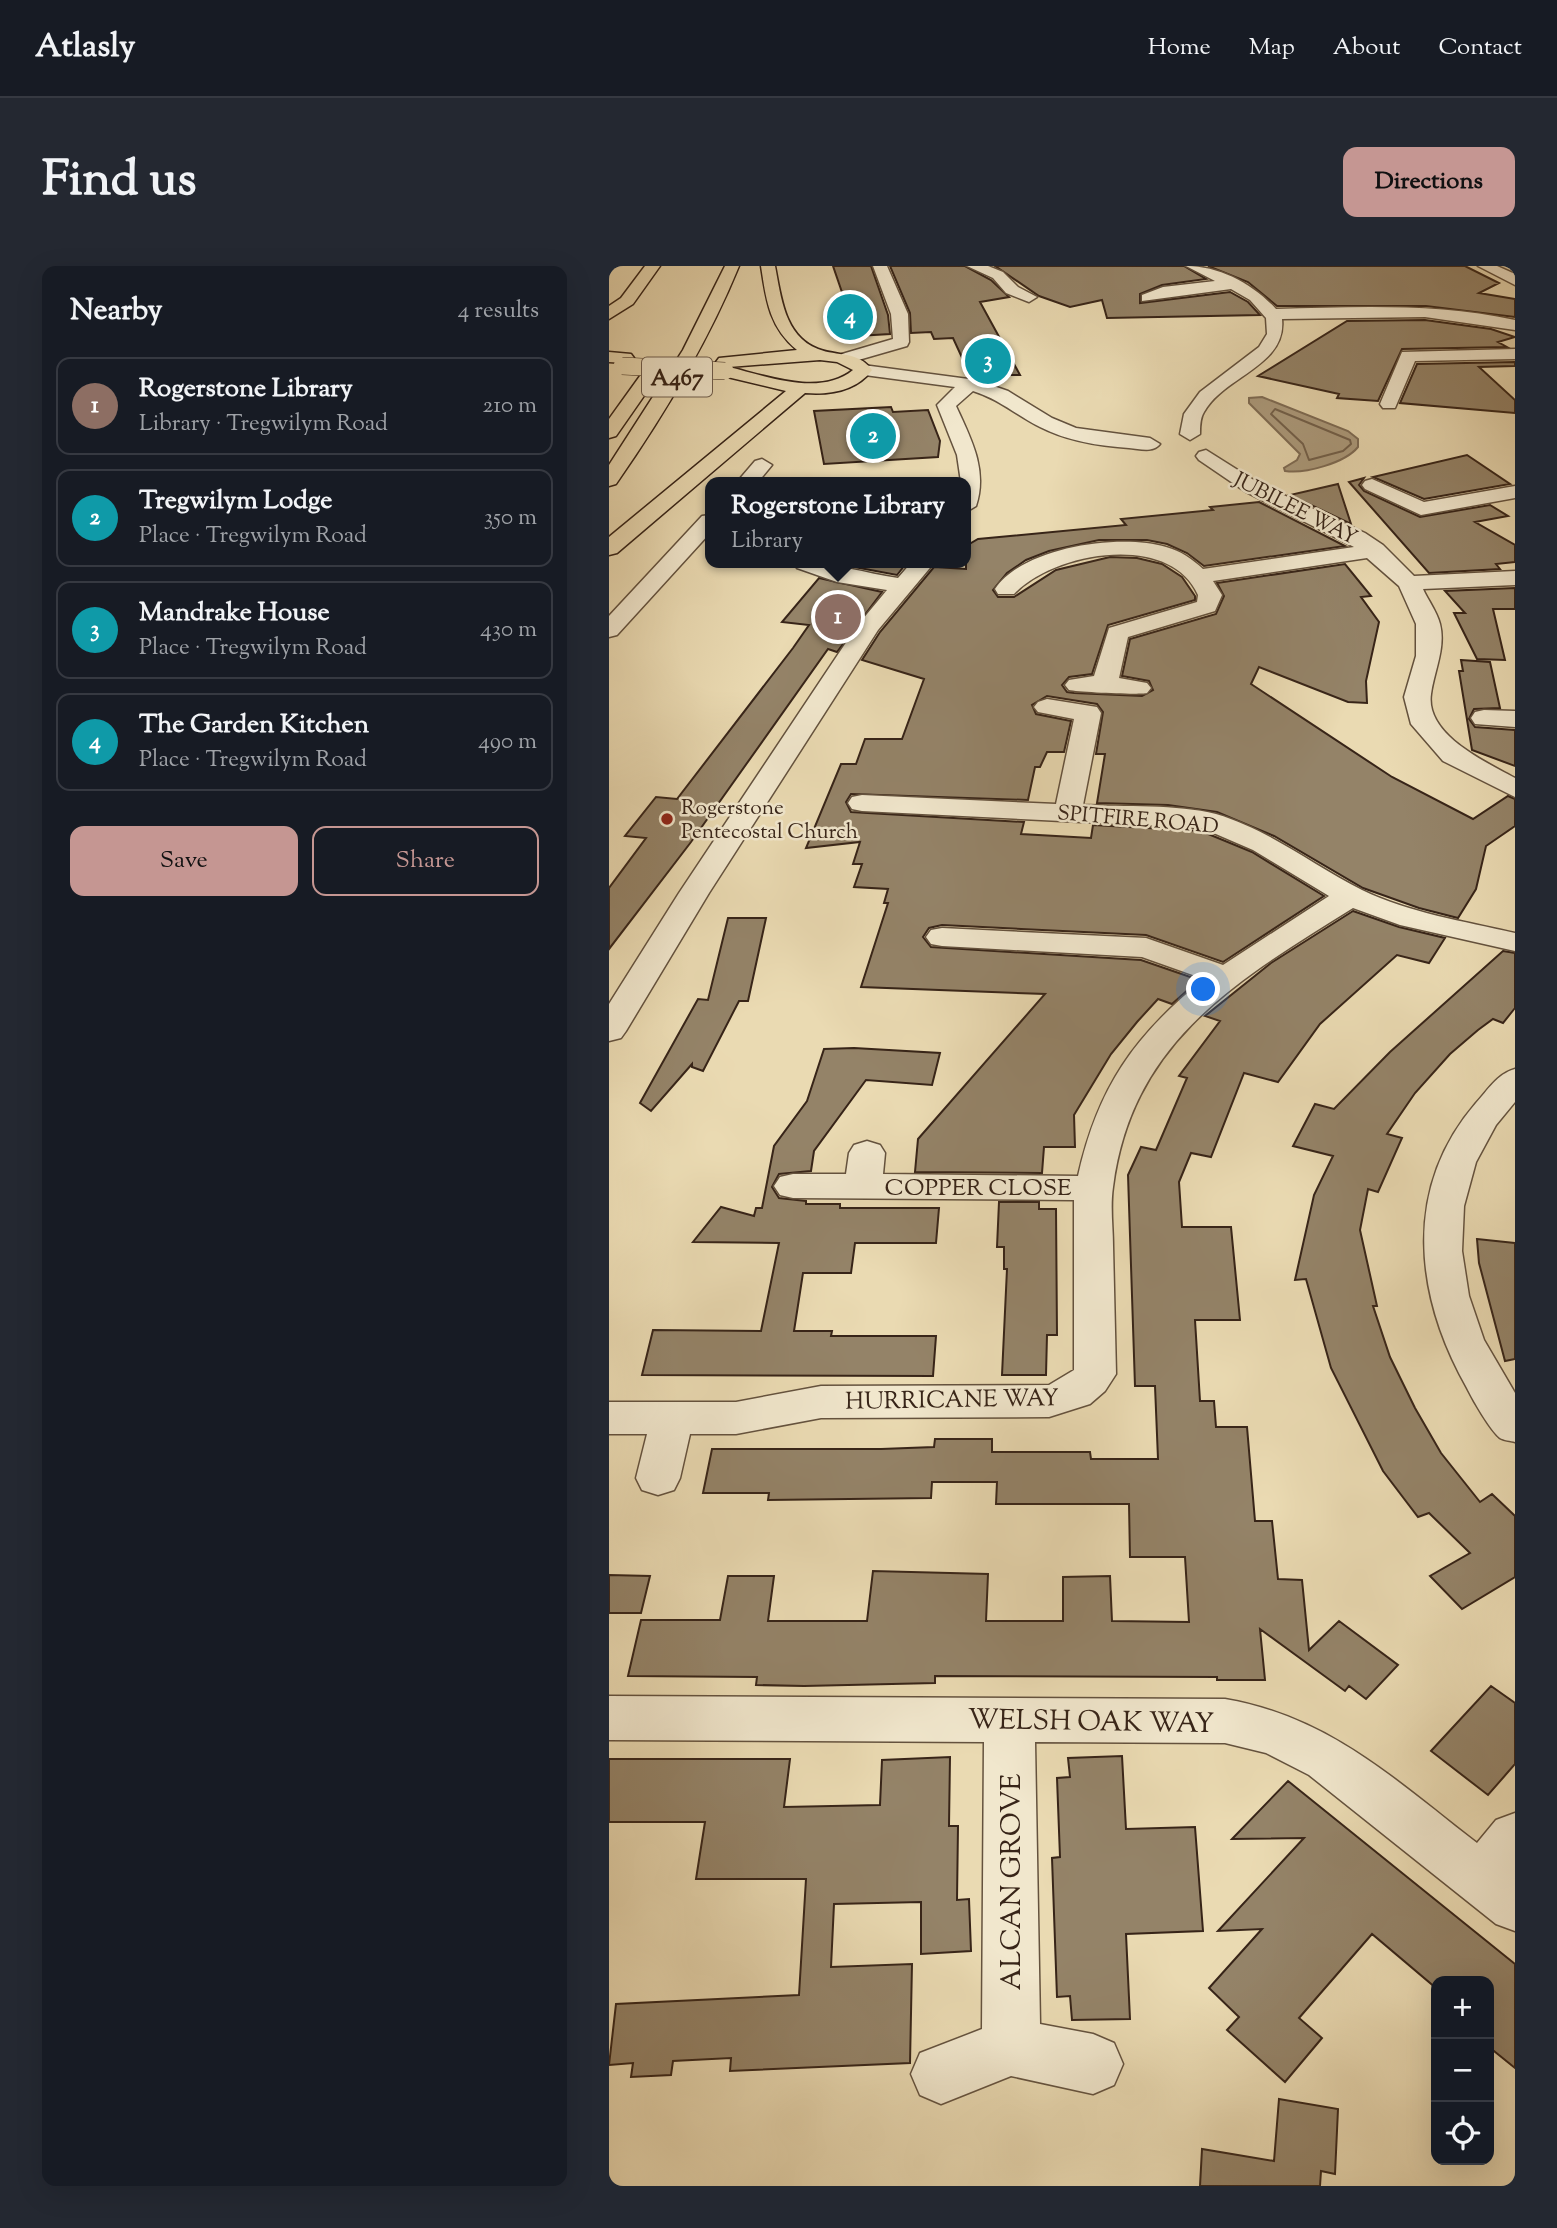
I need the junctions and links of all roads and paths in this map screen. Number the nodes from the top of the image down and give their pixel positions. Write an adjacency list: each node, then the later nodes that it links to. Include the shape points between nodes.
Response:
1 (653, 266): 13 (main road, via 627,301)
2 (732, 266): 34 (main road, A467, via 704,330 652,419)
3 (768, 266): 18 (main road, via 781,328)
4 (880, 266): 20 (street, via 895,306 901,342)
5 (974, 266): 11 (street, via 998,275 1012,290)
6 (1193, 266): 9 (street)
7 (1485, 266): 8 (street)
8 (1515, 281)
9 (1232, 284): 10 (street); 14 (street)
10 (1152, 292)
11 (1029, 297)
12 (1505, 307): 15 (street)
13 (609, 314)
14 (1273, 314): 15 (street, via 1413,312); 31 (street, via 1275,334 1269,347 1202,399)
15 (1485, 318): 16 (street)
16 (1515, 325)
17 (661, 354): 30 (main road, A467)
18 (814, 354): 20 (main road); 21 (main road)
19 (1515, 354): 29 (street, via 1408,356)
20 (848, 358): 24 (main road)
21 (775, 359): 23 (main road); 25 (main road, via 757,366)
22 (616, 361): 23 (main road, bridge)
23 (725, 366): 25 (main road)
24 (863, 370): 26 (street); 28 (main road, via 854,379)
25 (756, 378): 28 (main road, via 778,386)
26 (909, 378): 27 (street); 28 (street)
27 (970, 384): 31 (street, via 997,393 1066,431 1118,442); 37 (street, via 946,405 972,475)
28 (809, 387): 39 (main road)
29 (1389, 404)
30 (609, 432)
31 (1171, 444): 41 (street, JUBILEE WAY, via 1219,444 1220,449 1206,456 1253,488)
32 (762, 465): 33 (street)
33 (751, 477)
34 (609, 480)
35 (1372, 485): 36 (street, via 1421,509)
36 (1515, 492)
37 (971, 494)
38 (705, 526): 40 (street)
39 (609, 548)
40 (684, 549): 42 (street); 50 (street)
41 (1375, 550): 45 (street); 47 (street, JUBILEE WAY)
42 (705, 551)
43 (819, 568): 48 (street)
44 (918, 568): 48 (street)
45 (1199, 576): 49 (street, via 1168,555 1147,549 1035,558); 51 (street, via 1210,595 1207,606 1117,634)
46 (1515, 578): 47 (street)
47 (1409, 583): 57 (street, JUBILEE WAY, via 1428,624 1428,656 1417,697 1424,724 1453,755)
48 (902, 586): 64 (street, via 869,626)
49 (1006, 589)
50 (609, 630)
51 (1105, 683): 52 (street); 53 (street)
52 (1074, 685)
53 (1138, 688)
54 (1047, 707): 59 (street, via 1100,712)
55 (1484, 718): 56 (street)
56 (1515, 719)
57 (1515, 789)
58 (862, 803): 59 (street, SPITFIRE ROAD)
59 (1068, 812): 60 (street, SPITFIRE ROAD, via 1178,817 1232,827)
60 (1351, 896): 62 (street, SPITFIRE ROAD); 63 (street, HURRICANE WAY)
61 (943, 936): 63 (street, via 1146,948)
62 (1515, 942)
63 (1224, 976): 67 (street, HURRICANE WAY, via 1181,1013 1143,1058 1112,1121)
64 (609, 1031)
65 (1515, 1080): 70 (street, via 1485,1111 1459,1154 1444,1203 1442,1258 1455,1315 1486,1383)
66 (793, 1186): 67 (street, COPPER CLOSE, via 865,1170)
67 (1094, 1188): 69 (street, HURRICANE WAY, via 1095,1374 1085,1388 1049,1401 821,1402 736,1418)
68 (609, 1418): 69 (street, HURRICANE WAY)
69 (672, 1419): 71 (street)
70 (1515, 1426)
71 (658, 1478)
72 (609, 1718): 73 (street, WELSH OAK WAY)
73 (1009, 1718): 75 (street, WELSH OAK WAY, via 1225,1721 1294,1738); 76 (street, ALCAN GROVE)
74 (1515, 1838): 75 (street)
75 (1498, 1892)
76 (1011, 2046): 77 (street); 78 (street)
77 (1093, 2064)
78 (941, 2074)

